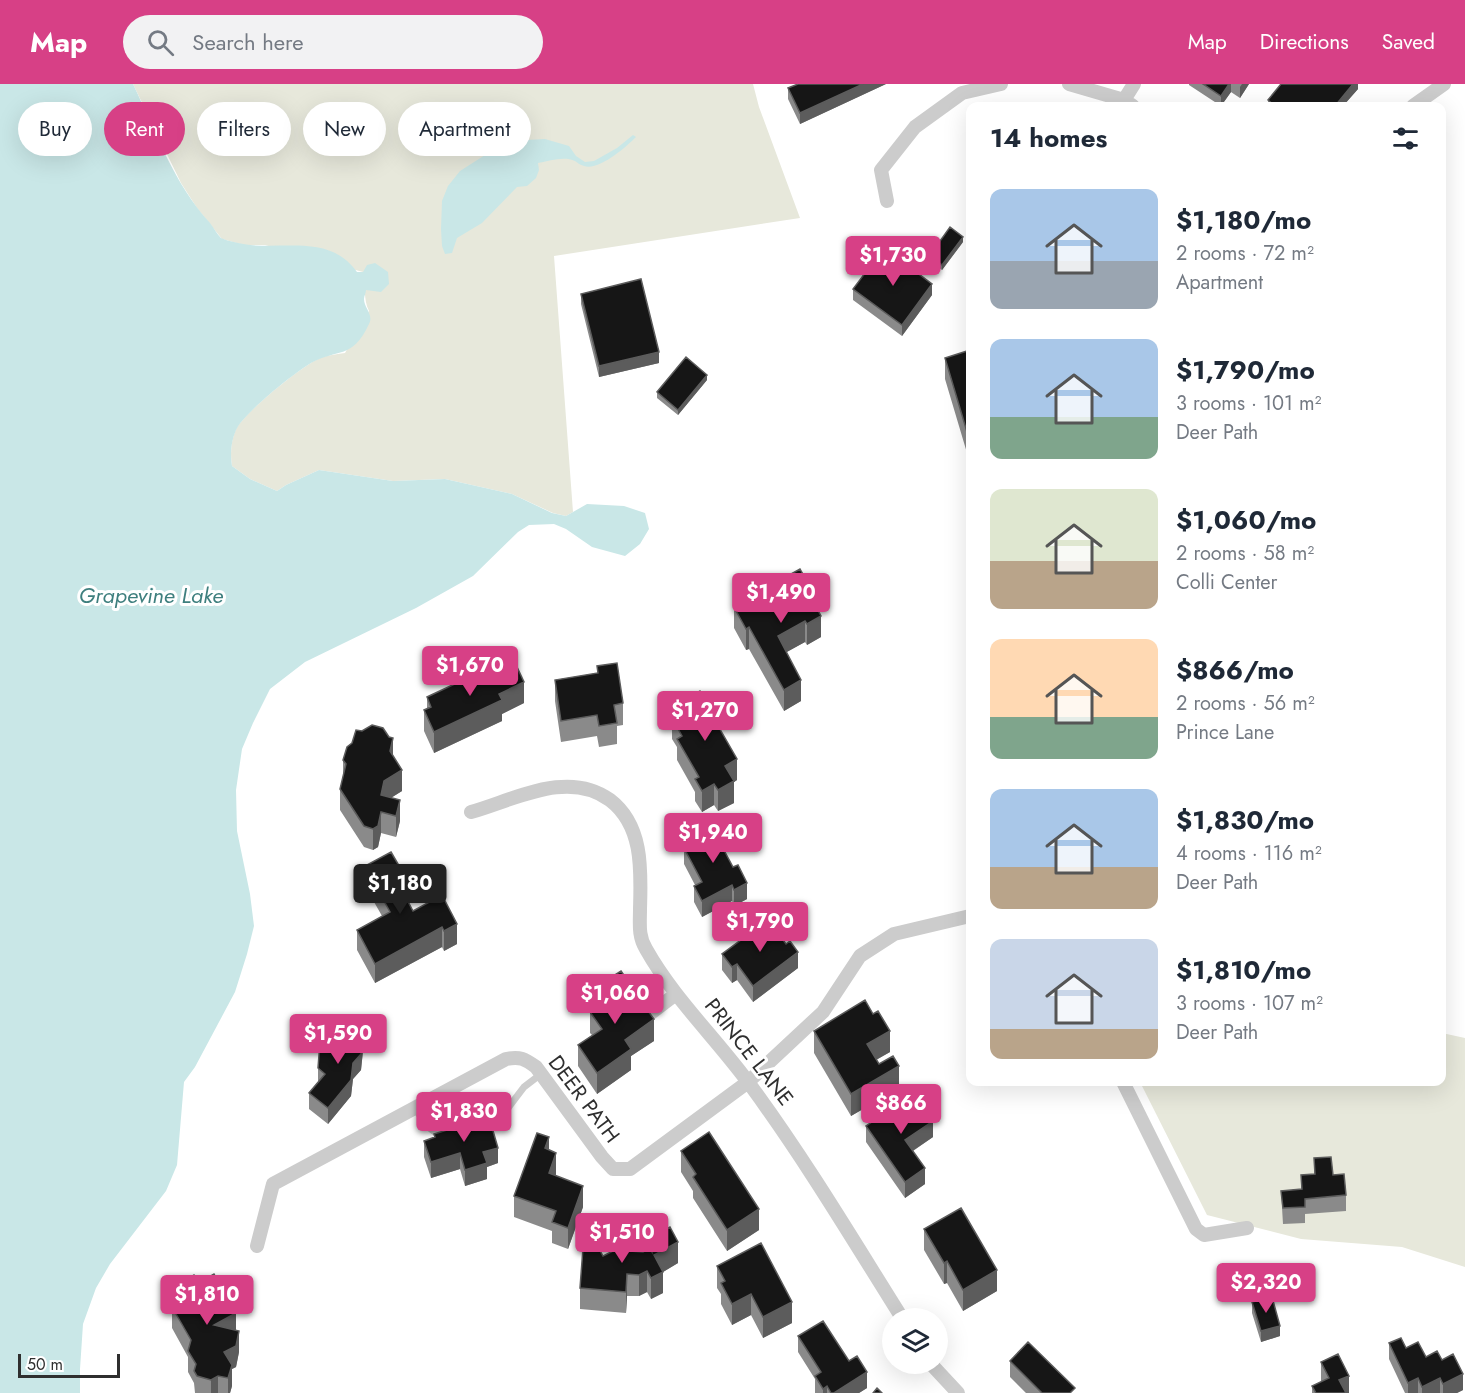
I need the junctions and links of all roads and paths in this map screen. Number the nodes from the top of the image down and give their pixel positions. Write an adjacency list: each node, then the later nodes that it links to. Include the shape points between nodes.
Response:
1 (1001, 84): 8 (street, via 962,93 915,128 881,170)
2 (1069, 84): 5 (street)
3 (1134, 84): 6 (street)
4 (1444, 84): 7 (street)
5 (1126, 102)
6 (1129, 102)
7 (1419, 102)
8 (887, 201)
9 (471, 812): 11 (street, PRINCE LANE, via 553,787 576,787 610,800 628,822 639,847 639,934)
10 (966, 916): 14 (street, DEER PATH, via 894,934 860,956 823,1012)
11 (676, 994): 12 (street); 14 (street, PRINCE LANE)
12 (643, 1018)
13 (541, 1074): 14 (street, DEER PATH, via 613,1169 630,1168); 16 (street, DEER PATH, via 524,1058 506,1059); 17 (lane, via 524,1087 505,1112)
14 (748, 1082): 21 (street, PRINCE LANE, via 810,1171)
15 (1125, 1086): 19 (street, via 1196,1229 1204,1235)
16 (415, 1107): 18 (lane, via 436,1133); 20 (street, DEER PATH, via 273,1184)
17 (475, 1124)
18 (455, 1129)
19 (1247, 1228)
20 (256, 1246)
21 (896, 1308)
22 (940, 1374): 23 (street)
23 (958, 1393)

